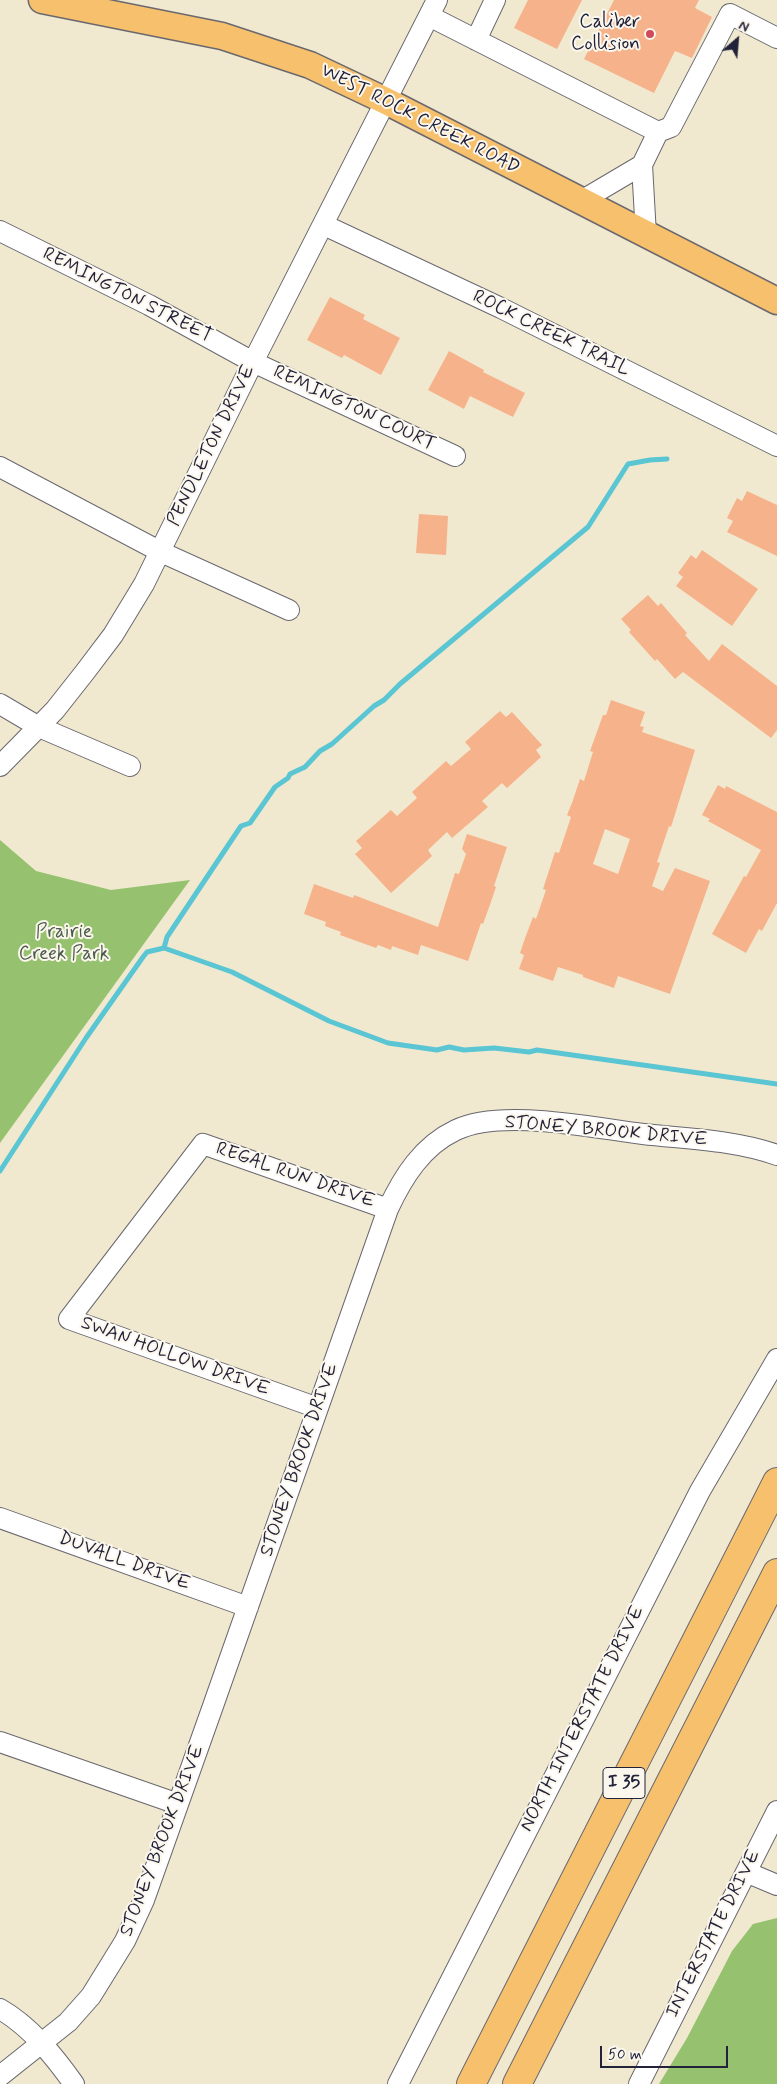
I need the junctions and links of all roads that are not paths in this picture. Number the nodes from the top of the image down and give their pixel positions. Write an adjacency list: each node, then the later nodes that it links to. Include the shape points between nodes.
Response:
1 (42, 0): 3 (main road, WEST ROCK CREEK ROAD, via 99,10)
2 (495, 0): 6 (street)
3 (132, 8): 7 (main road, WEST ROCK CREEK ROAD, via 310,65)
4 (433, 8): 6 (street); 7 (street, PENDLETON DRIVE)
5 (777, 38): 8 (street, via 730,14 671,127)
6 (476, 40): 8 (street)
7 (386, 101): 10 (main road, WEST ROCK CREEK ROAD); 11 (street, PENDLETON DRIVE)
8 (658, 132): 9 (street)
9 (642, 165): 10 (street); 13 (street)
10 (581, 201): 13 (main road, WEST ROCK CREEK ROAD)
11 (324, 225): 15 (street, PENDLETON DRIVE); 16 (street, ROCK CREEK TRAIL, via 501,308)
12 (0, 231): 15 (street, REMINGTON STREET, via 149,305)
13 (646, 235): 14 (main road, WEST ROCK CREEK ROAD)
14 (777, 301)
15 (253, 362): 17 (street, REMINGTON COURT); 19 (street, PENDLETON DRIVE)
16 (777, 446)
17 (455, 456)
18 (0, 467): 19 (street)
19 (161, 552): 20 (street); 22 (street, PENDLETON DRIVE, via 113,635)
20 (289, 610)
21 (0, 704): 22 (street)
22 (39, 727): 23 (street, PENDLETON DRIVE); 24 (street)
23 (0, 766)
24 (130, 766)
25 (203, 1144): 27 (street, REGAL RUN DRIVE); 29 (street, SWAN HOLLOW DRIVE, via 69,1319)
26 (777, 1155): 27 (street, STONEY BROOK DRIVE, via 714,1142 552,1123 490,1122 455,1130 435,1143 407,1172)
27 (388, 1208): 29 (street, STONEY BROOK DRIVE)
28 (777, 1359): 43 (street, NORTH INTERSTATE DRIVE, via 700,1491)
29 (318, 1408): 33 (street, STONEY BROOK DRIVE)
30 (777, 1482): 44 (highway, I 35)
31 (0, 1518): 33 (street, DUVALL DRIVE)
32 (777, 1573): 45 (highway, I 35)
33 (248, 1607): 35 (street, STONEY BROOK DRIVE)
34 (0, 1742): 35 (street)
35 (178, 1804): 40 (street, STONEY BROOK DRIVE, via 144,1900 125,1941 91,1996 68,2022)
36 (777, 1811): 37 (street, INTERSTATE DRIVE)
37 (746, 1872): 38 (street); 46 (street, INTERSTATE DRIVE)
38 (777, 1885)
39 (0, 2009): 40 (street, via 17,2018)
40 (41, 2044): 41 (street, STONEY BROOK DRIVE); 42 (street)
41 (0, 2076)
42 (74, 2084)
43 (398, 2084)
44 (471, 2084)
45 (517, 2084)
46 (638, 2084)

